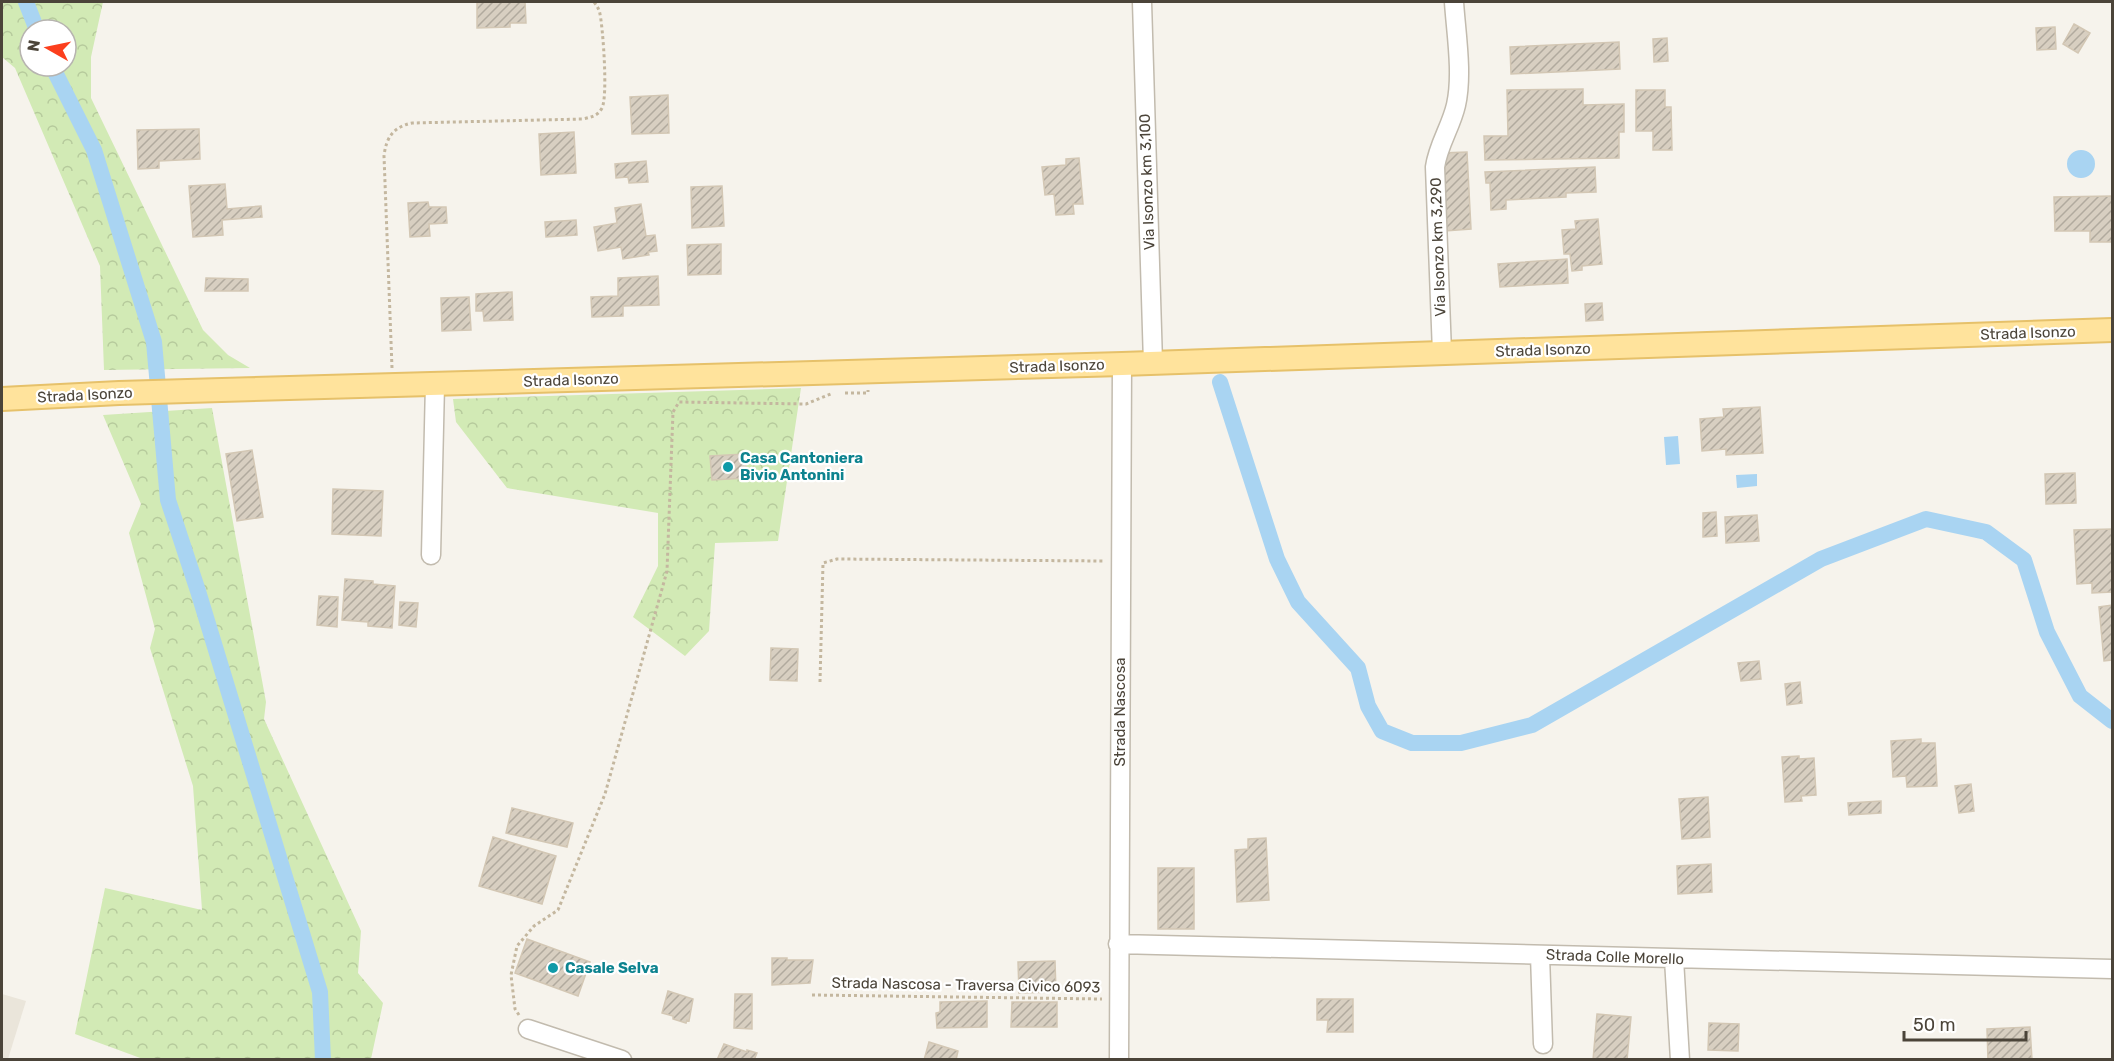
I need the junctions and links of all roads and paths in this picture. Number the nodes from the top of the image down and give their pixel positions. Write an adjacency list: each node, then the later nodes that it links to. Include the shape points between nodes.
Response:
1 (594, 2): 9 (path, via 601,19 605,90 603,107 596,116 412,123 399,127 390,136 384,156)
2 (1142, 2): 6 (street, Via Isonzo km 3,100)
3 (1454, 2): 5 (street, Via Isonzo km 3,290, via 1457,101 1438,151 1434,176)
4 (2112, 330): 5 (main road, Strada Isonzo)
5 (1442, 353): 6 (main road, Strada Isonzo)
6 (1153, 363): 7 (main road, Strada Isonzo)
7 (1122, 364): 8 (main road, Strada Isonzo); 15 (street, Strada Nascosa)
8 (868, 371): 10 (main road, Strada Isonzo); 12 (path, via 868,393)
9 (393, 384): 10 (main road, Strada Isonzo); 13 (main road, Strada Isonzo)
10 (435, 384): 14 (street)
11 (833, 392): 23 (path, via 806,404 680,402 673,412 667,571 606,794 558,910 534,927 517,946 511,975 515,1009)
12 (845, 393)
13 (2, 399)
14 (431, 555)
15 (1121, 561): 16 (path, via 837,559 823,563); 17 (street, Strada Nascosa)
16 (820, 682)
17 (1119, 944): 18 (street, Strada Colle Morello); 22 (street, Strada Nascosa)
18 (1540, 954): 19 (street, Strada Colle Morello); 24 (street)
19 (1674, 959): 20 (street, Strada Colle Morello); 27 (street)
20 (2112, 969)
21 (812, 995): 22 (path, Strada Nascosa - Traversa Civico 6093)
22 (1119, 999): 26 (street, Strada Nascosa)
23 (528, 1029): 25 (street)
24 (1543, 1044)
25 (622, 1059)
26 (1119, 1059)
27 (1680, 1059)

